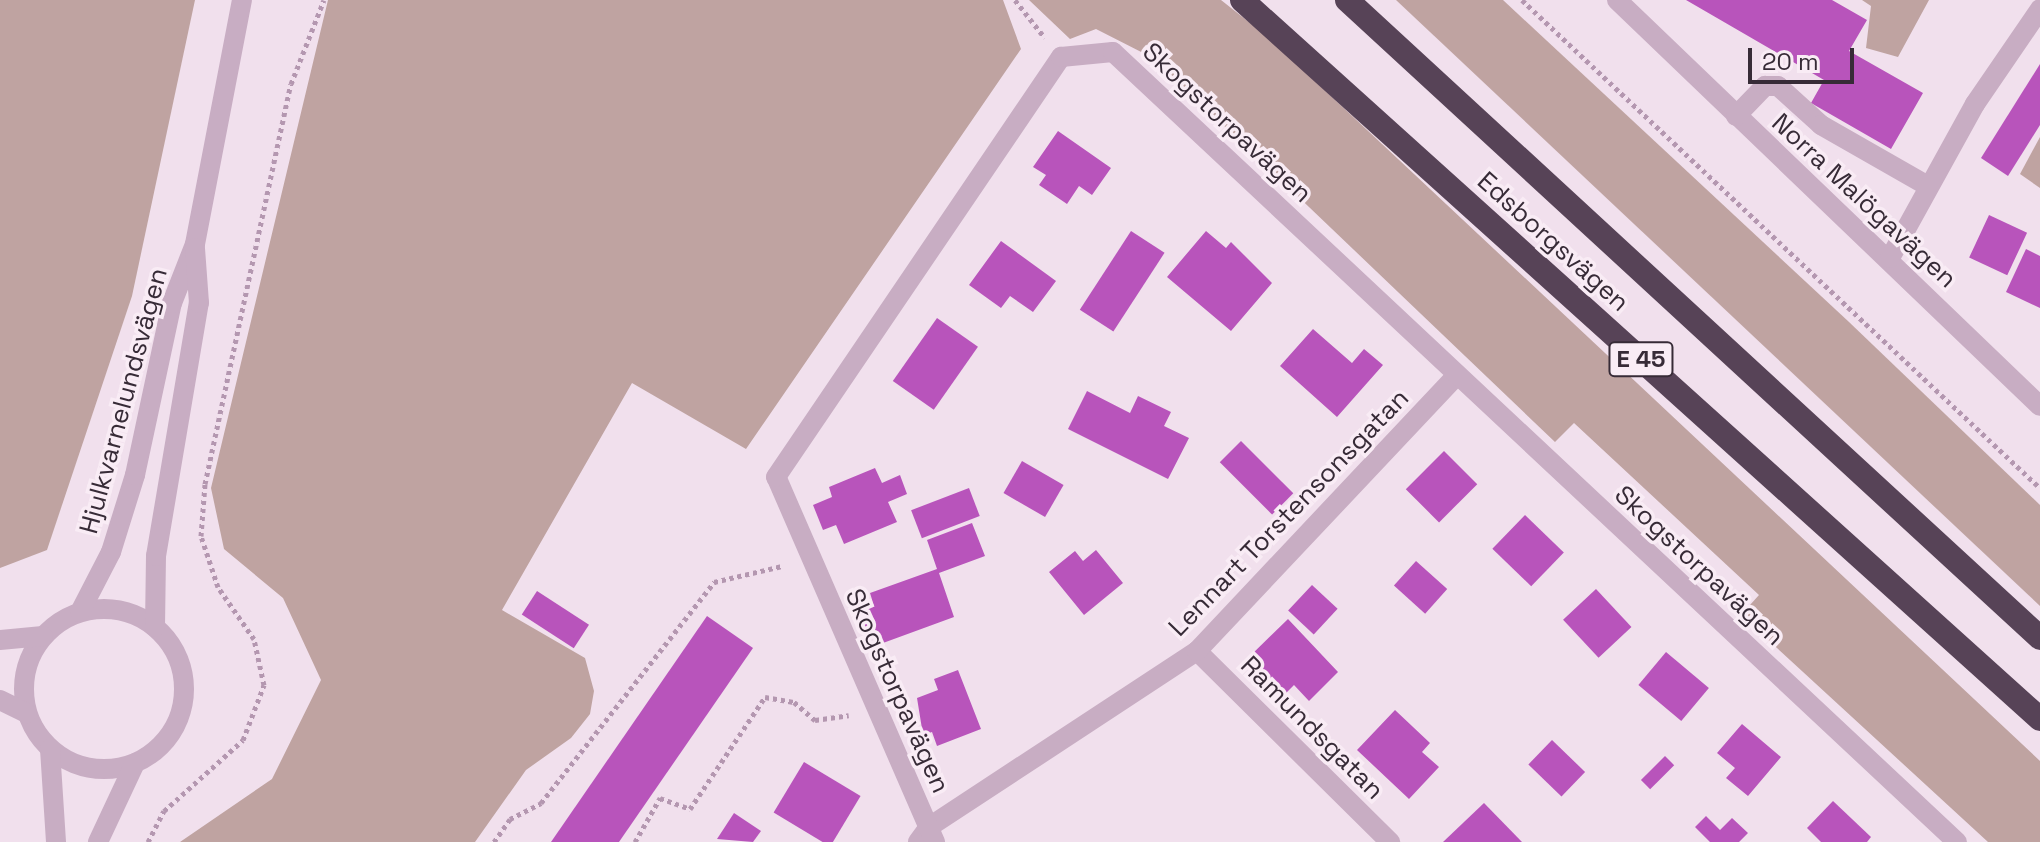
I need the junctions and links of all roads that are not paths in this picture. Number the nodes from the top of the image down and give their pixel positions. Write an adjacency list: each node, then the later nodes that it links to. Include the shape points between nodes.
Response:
1 (242, 0): 8 (street, Hjulkvarnelundsvägen)
2 (1242, 0): 20 (highway, Edsborgsvägen / E 45)
3 (1347, 0): 15 (highway, Edsborgsvägen / E 45)
4 (1617, 0): 6 (street, Norra Malögavägen)
5 (2040, 9): 7 (street)
6 (1736, 116): 7 (street, via 1765,86 1778,86 1821,125); 9 (street, Norra Malögavägen)
7 (1928, 186): 9 (street)
8 (195, 244): 12 (street, Hjulkvarnelundsvägen, via 172,303 111,552); 13 (street, Hjulkvarnelundsvägen, via 199,303 160,524)
9 (1890, 258): 11 (street, Norra Malögavägen)
10 (1456, 376): 17 (street, Lennart Torstensonsgatan); 23 (street, Skogstorpavägen, via 1113,52 1061,57 776,477); 27 (street, Skogstorpavägen)
11 (2040, 406)
12 (80, 612): 13 (street, via 118,609); 14 (street)
13 (155, 627): 22 (street, via 178,657 183,703 161,745)
14 (43, 636): 16 (street); 19 (street, via 25,670)
15 (2040, 638)
16 (0, 640)
17 (1197, 651): 23 (street, Lennart Torstensonsgatan); 26 (street, Ramundsgatan)
18 (0, 700): 19 (street)
19 (27, 713): 21 (street)
20 (2040, 719)
21 (50, 749): 22 (street, via 89,768); 24 (street)
22 (135, 763): 25 (street)
23 (927, 837)
24 (56, 842)
25 (98, 842)
26 (1390, 842)
27 (1957, 842)

